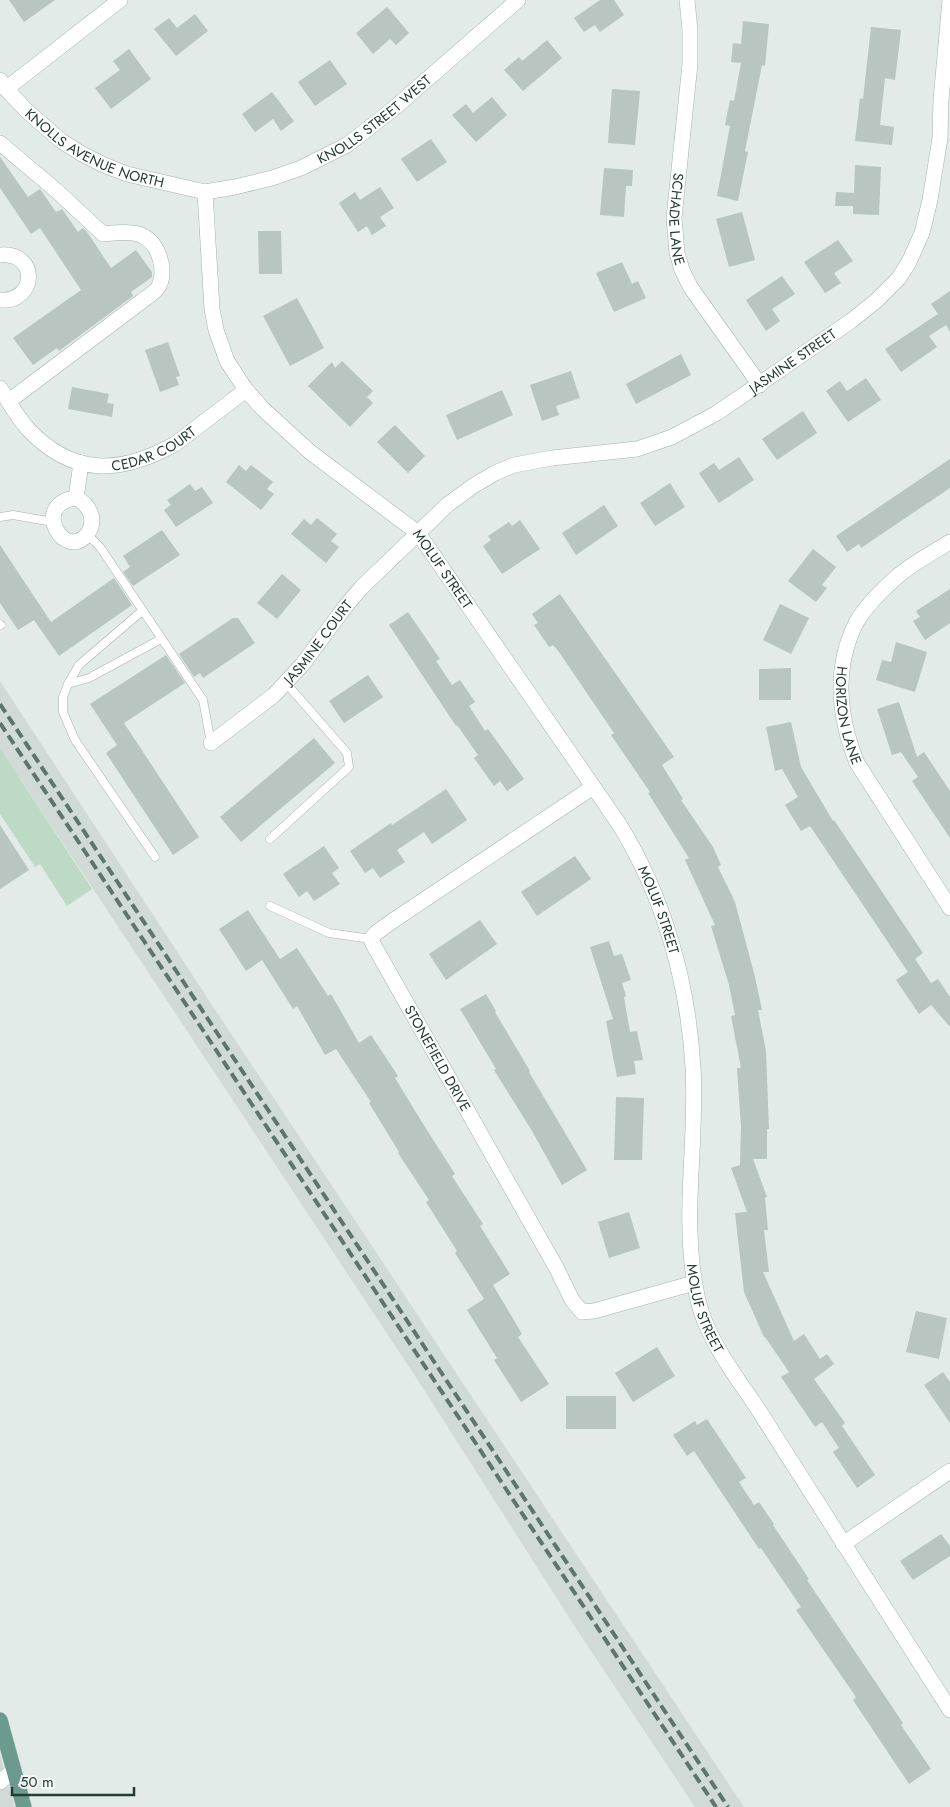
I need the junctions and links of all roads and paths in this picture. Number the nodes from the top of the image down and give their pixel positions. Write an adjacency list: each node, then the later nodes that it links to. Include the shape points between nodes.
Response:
1 (120, 0): 5 (street)
2 (518, 0): 8 (street, KNOLLS STREET WEST, via 347,145 301,168 272,178)
3 (687, 0): 11 (street, SCHADE LANE, via 690,64 674,218 677,253 690,288)
4 (950, 0): 6 (street, JASMINE STREET, via 941,100)
5 (3, 85): 8 (street, KNOLLS AVENUE NORTH, via 46,128 82,154 127,174)
6 (945, 138): 11 (street, JASMINE STREET, via 922,233 899,278 851,321)
7 (0, 142): 14 (street, via 103,234 138,234 146,238 161,259 163,272 158,287 142,302)
8 (205, 192): 13 (street, MOLUF STREET, via 216,330 227,361)
9 (0, 255): 10 (street, via 18,258 25,264 29,277 20,296)
10 (0, 300)
11 (760, 385): 19 (street, JASMINE STREET, via 717,413 655,444 637,449 552,458 514,465 495,473 447,505)
12 (0, 388): 14 (street, CEDAR COURT)
13 (246, 390): 15 (street, CEDAR COURT, via 175,444 136,462 104,467); 19 (street, MOLUF STREET, via 310,452)
14 (9, 401): 15 (street, CEDAR COURT, via 28,429 41,441 64,457)
15 (81, 463): 16 (street)
16 (76, 498): 18 (street, via 59,504); 20 (street, via 89,507 92,516)
17 (0, 517): 18 (lane, via 13,515)
18 (53, 522): 20 (street, via 55,530 67,541 80,540)
19 (418, 533): 24 (street, JASMINE COURT, via 345,607); 27 (street, MOLUF STREET)
20 (87, 534): 22 (lane, via 100,547)
21 (950, 542): 31 (street, HORIZON LANE, via 900,574 857,622 844,661 840,688 842,716 857,763)
22 (142, 611): 23 (lane); 25 (lane, via 79,665)
23 (161, 639): 25 (lane, via 89,678); 26 (lane, via 203,700)
24 (286, 683): 26 (street, JASMINE COURT); 28 (lane, via 347,753 349,767)
25 (68, 684): 29 (lane, via 63,697 64,712 75,740)
26 (211, 743)
27 (593, 787): 32 (street, via 376,933); 33 (street, MOLUF STREET, via 642,864 664,918 688,1015 693,1068 689,1238)
28 (270, 839)
29 (154, 857)
30 (270, 906): 32 (lane, via 329,934)
31 (950, 908)
32 (372, 939): 33 (street, STONEFIELD DRIVE, via 572,1300 582,1312)
33 (694, 1283): 35 (street, MOLUF STREET, via 705,1323 732,1372)
34 (950, 1471): 35 (street)
35 (844, 1544): 36 (street, MOLUF STREET)
36 (950, 1710)
37 (0, 1720): 38 (main road)
38 (14, 1770): 39 (street); 40 (main road)
39 (0, 1782)
40 (24, 1807)

